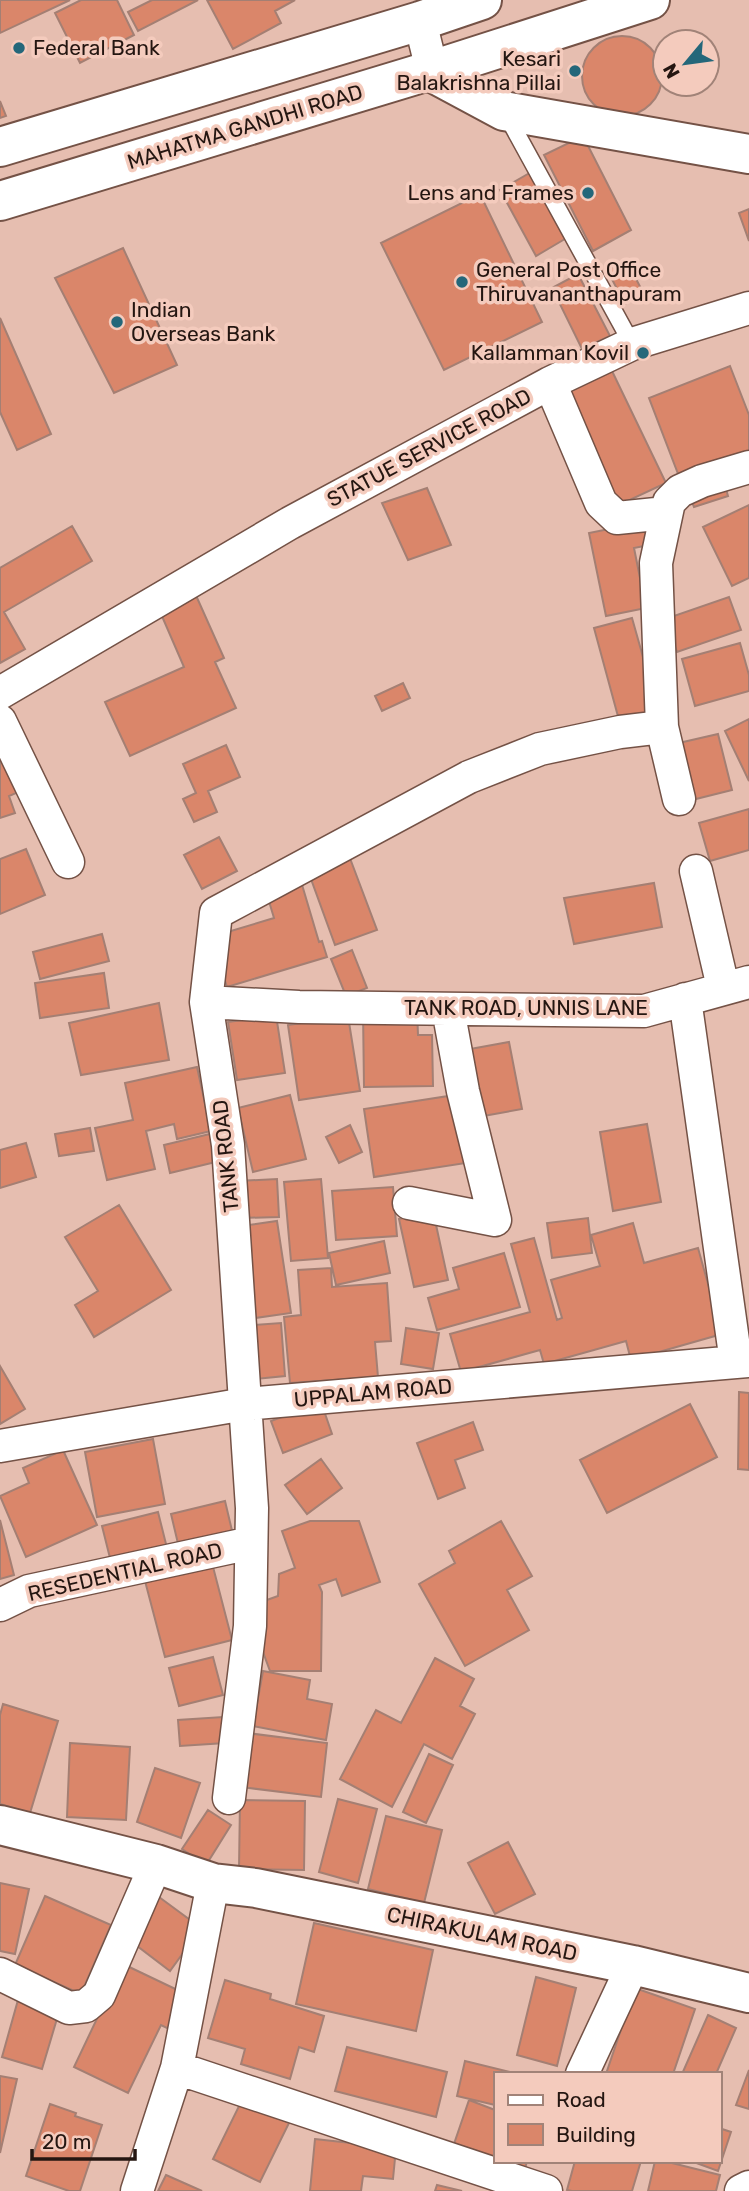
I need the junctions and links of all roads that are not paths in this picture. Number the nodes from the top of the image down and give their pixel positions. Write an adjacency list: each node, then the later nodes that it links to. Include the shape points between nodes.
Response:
1 (482, 0): 3 (main road)
2 (650, 0): 4 (main road, MAHATMA GANDHI ROAD)
3 (416, 11): 4 (street); 6 (main road)
4 (432, 70): 5 (main road); 8 (main road, MAHATMA GANDHI ROAD)
5 (504, 111): 7 (main road); 10 (lane)
6 (0, 147)
7 (749, 154)
8 (0, 201)
9 (749, 308): 10 (street, STATUE SERVICE ROAD)
10 (632, 344): 11 (street, STATUE SERVICE ROAD)
11 (550, 383): 13 (street, via 601,503 618,518); 14 (street, STATUE SERVICE ROAD, via 290,523)
12 (749, 467): 13 (street, via 680,491)
13 (666, 513): 16 (street, via 656,563)
14 (0, 693)
15 (0, 721): 18 (street)
16 (662, 727): 17 (street); 22 (street, TANK ROAD, via 540,749 469,777 216,913)
17 (679, 799)
18 (68, 862)
19 (696, 871): 20 (street)
20 (736, 985): 21 (street, TANK ROAD, UNNIS LANE)
21 (685, 999): 23 (street, TANK ROAD, UNNIS LANE, via 644,1012); 25 (street)
22 (206, 1002): 23 (street, TANK ROAD, UNNIS LANE); 26 (street, TANK ROAD, via 228,1145)
23 (448, 1009): 24 (street, via 495,1220)
24 (409, 1203)
25 (743, 1361): 26 (street, UPPALAM ROAD)
26 (245, 1404): 27 (street, UPPALAM ROAD); 28 (street, TANK ROAD)
27 (0, 1446)
28 (251, 1543): 29 (street, RESEDENTIAL ROAD, via 29,1591); 30 (street, TANK ROAD, via 250,1626)
29 (0, 1605)
30 (229, 1798)
31 (0, 1825): 32 (main road, CHIRAKULAM ROAD)
32 (156, 1864): 33 (main road, CHIRAKULAM ROAD); 35 (street, via 99,1995 86,2006 69,2008)
33 (213, 1883): 34 (main road, CHIRAKULAM ROAD); 37 (street)
34 (632, 1965): 36 (main road, CHIRAKULAM ROAD); 38 (street)
35 (0, 1974)
36 (749, 1993)
37 (177, 2068): 39 (street); 41 (street)
38 (583, 2072)
39 (545, 2183)
40 (749, 2187): 42 (street)
41 (137, 2191)
42 (741, 2191)

